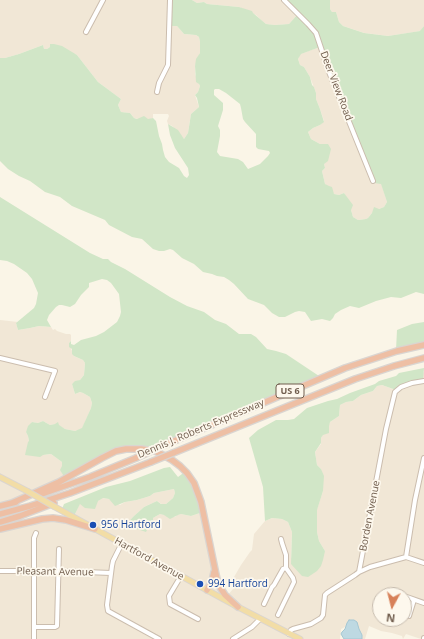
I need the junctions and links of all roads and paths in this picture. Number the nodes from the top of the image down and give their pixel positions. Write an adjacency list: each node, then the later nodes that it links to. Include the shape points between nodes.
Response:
1 (103, 0): 4 (street)
2 (170, 0): 5 (street, via 168,65)
3 (284, 0): 6 (street, Deer View Road, via 316,33)
4 (86, 32)
5 (157, 92)
6 (373, 181)
7 (424, 345): 15 (highway, Dennis J. Roberts Expressway / US 6, bridge, via 339,370 77,482)
8 (0, 358): 11 (street, via 55,371)
9 (424, 358): 14 (highway, Dennis J. Roberts Expressway / US 6, bridge, via 355,379)
10 (424, 381): 32 (street, Borden Avenue, via 401,387 394,393)
11 (45, 397)
12 (424, 458): 25 (street)
13 (0, 476): 20 (main road, Hartford Avenue, bridge)
14 (83, 489): 17 (highway, Dennis J. Roberts Expressway / US 6); 18 (highway, via 44,507)
15 (12, 503): 16 (highway, Dennis J. Roberts Expressway / US 6); 27 (highway, via 59,482 111,453 131,448 155,451 176,463 194,483 202,507)
16 (0, 506)
17 (0, 514)
18 (0, 522)
19 (0, 529): 20 (highway, via 53,518)
20 (95, 529): 23 (main road, Hartford Avenue)
21 (36, 533): 31 (street)
22 (281, 540): 28 (street, via 286,555)
23 (122, 543): 33 (street, via 113,561); 34 (main road, Hartford Avenue)
24 (59, 549): 30 (street)
25 (406, 557): 26 (street); 32 (street)
26 (424, 563)
27 (214, 564): 35 (highway, via 214,576); 39 (highway, via 221,589 227,598)
28 (286, 568): 38 (street, via 283,569); 41 (street, via 294,582)
29 (0, 571): 31 (street, Pleasant Avenue)
30 (58, 571): 31 (street, Pleasant Avenue); 33 (street, Pleasant Avenue); 44 (street, via 57,626)
31 (34, 572): 44 (street)
32 (359, 572): 45 (street, via 327,592 321,618 291,630)
33 (111, 574): 47 (street, via 108,611)
34 (181, 576): 35 (main road, Hartford Avenue); 42 (street, via 169,596 170,604)
35 (207, 590): 39 (main road, Hartford Avenue)
36 (414, 600): 37 (street); 40 (street)
37 (424, 603)
38 (264, 604)
39 (241, 606): 43 (main road, Hartford Avenue)
40 (412, 606)
41 (278, 616)
42 (198, 619)
43 (260, 619): 45 (main road, Hartford Avenue); 48 (street)
44 (34, 627): 46 (street)
45 (289, 634): 49 (main road, Hartford Avenue)
46 (34, 639)
47 (159, 639)
48 (233, 639)
49 (300, 639)

